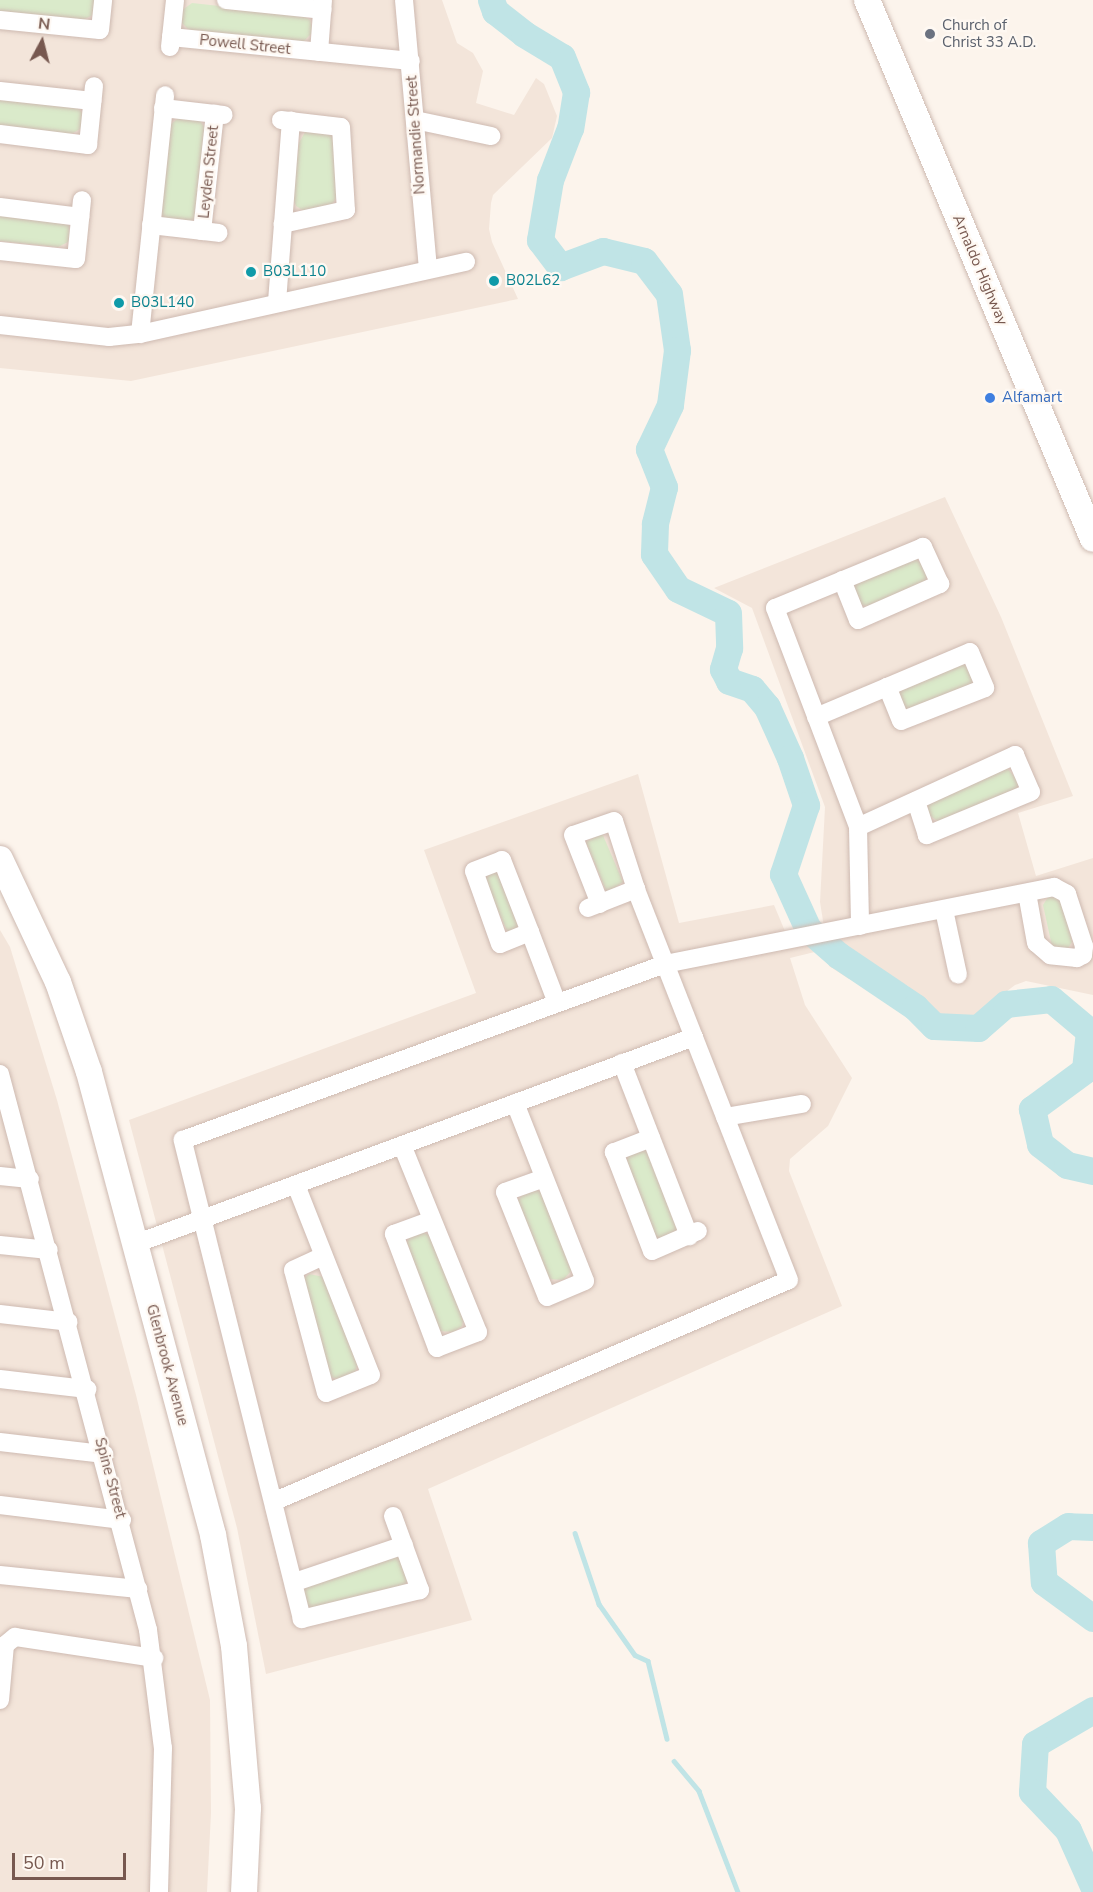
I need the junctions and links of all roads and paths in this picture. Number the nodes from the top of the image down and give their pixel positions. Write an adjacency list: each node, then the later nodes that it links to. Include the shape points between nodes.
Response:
1 (103, 0): 7 (street, via 100,30)
2 (175, 0): 8 (street, Powell Street, via 170,42)
3 (226, 0): 6 (street)
4 (404, 0): 9 (street, Normandie Street)
5 (867, 0): 23 (street, Arnaldo Highway)
6 (323, 5): 8 (street)
7 (0, 20)
8 (319, 52): 9 (street, Powell Street)
9 (411, 61): 11 (street, Normandie Street)
10 (0, 92): 12 (street, via 93,94 88,145)
11 (415, 120): 13 (street); 19 (street, Normandie Street)
12 (0, 134)
13 (491, 136)
14 (0, 207): 17 (street, via 81,208 76,259)
15 (283, 224): 15 (street, via 286,121 341,127 346,210); 20 (street)
16 (151, 225): 16 (street, Leyden Street, via 164,101 219,114 211,232); 22 (street, Leyden Street)
17 (0, 251)
18 (466, 262): 19 (street)
19 (428, 269): 20 (street)
20 (277, 302): 22 (street)
21 (0, 324): 22 (street, via 109,337)
22 (140, 334)
23 (1093, 538)
24 (842, 580): 24 (street, via 923,547 940,584 858,620); 26 (street, via 775,608)
25 (886, 687): 25 (street, via 970,652 985,688 901,722); 26 (street)
26 (816, 717): 28 (street)
27 (916, 801): 27 (street, via 927,836 1031,792 1015,755); 28 (street)
28 (858, 827): 34 (street)
29 (0, 859): 54 (street, Glenbrook Avenue, via 40,938 72,1020)
30 (636, 889): 30 (street, via 614,820 573,835 594,906); 36 (street)
31 (1027, 894): 33 (street)
32 (0, 896): 75 (street, Glenbrook Avenue, via 38,976 73,1074 200,1537 223,1673 234,1808)
33 (944, 910): 34 (street); 37 (street)
34 (860, 926): 36 (street)
35 (530, 932): 38 (street)
36 (665, 964): 38 (street); 39 (street)
37 (958, 975)
38 (557, 1003): 52 (street, via 183,1140)
39 (694, 1037): 40 (street); 45 (street)
40 (622, 1063): 42 (street); 46 (street)
41 (0, 1074): 44 (street, Spine Street)
42 (515, 1103): 47 (street); 49 (street)
43 (802, 1104): 45 (street)
44 (6, 1111): 50 (street, Spine Street)
45 (725, 1117): 64 (street, via 789,1280)
46 (651, 1138): 46 (street, via 694,1234 652,1251 614,1152)
47 (402, 1145): 51 (street); 53 (street)
48 (0, 1176): 50 (street)
49 (544, 1178): 49 (street, via 585,1281 547,1297 505,1192)
50 (30, 1179): 56 (street, Spine Street)
51 (296, 1185): 52 (street); 57 (street)
52 (204, 1219): 54 (street); 64 (street)
53 (432, 1220): 53 (street, via 478,1332 437,1348 394,1234)
54 (135, 1244): 76 (street, Glenbrook Avenue, via 213,1535 234,1646 248,1808)
55 (0, 1245): 56 (street)
56 (49, 1250): 59 (street, Spine Street)
57 (323, 1256): 57 (street, via 293,1270 326,1393 371,1375)
58 (0, 1314): 59 (street)
59 (69, 1322): 61 (street, Spine Street)
60 (0, 1379): 61 (street)
61 (87, 1389): 63 (street, Spine Street)
62 (0, 1442): 63 (street)
63 (104, 1454): 67 (street, Spine Street)
64 (275, 1501): 70 (street)
65 (0, 1505): 67 (street)
66 (393, 1515): 68 (street)
67 (122, 1520): 71 (street, Spine Street)
68 (404, 1545): 70 (street); 70 (street, via 420,1590 302,1619)
69 (0, 1575): 71 (street)
70 (295, 1582)
71 (138, 1589): 72 (street, Spine Street)
72 (154, 1658): 73 (street, via 15,1637 5,1645); 74 (street, Spine Street, via 163,1748)
73 (0, 1700)
74 (159, 1892)
75 (231, 1892)
76 (244, 1892)

